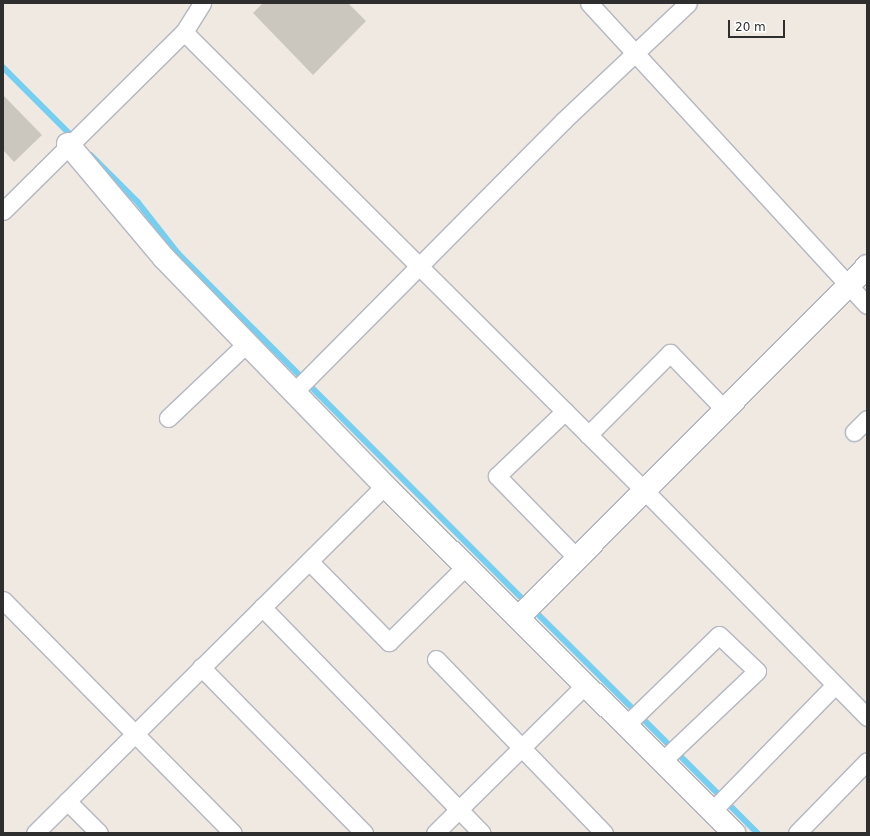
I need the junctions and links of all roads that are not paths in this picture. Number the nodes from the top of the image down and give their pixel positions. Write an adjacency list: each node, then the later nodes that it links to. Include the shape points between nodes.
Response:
1 (202, 3): 4 (street)
2 (589, 3): 5 (street)
3 (688, 3): 5 (street)
4 (184, 32): 6 (street); 8 (street)
5 (637, 54): 8 (street, via 564,120); 10 (street)
6 (68, 144): 7 (street); 12 (street, via 164,258)
7 (3, 211)
8 (420, 266): 13 (street); 15 (street)
9 (867, 266): 10 (street)
10 (849, 284): 11 (street); 14 (street)
11 (867, 305)
12 (247, 343): 13 (street); 16 (street)
13 (294, 392): 20 (street)
14 (725, 410): 19 (street, via 670,353); 21 (street)
15 (565, 411): 19 (street); 22 (street, via 497,476)
16 (168, 418)
17 (867, 419): 18 (street)
18 (854, 432)
19 (588, 435): 21 (street)
20 (386, 486): 23 (street); 24 (street)
21 (645, 491): 22 (street); 31 (street)
22 (577, 558): 27 (street)
23 (309, 561): 24 (street, via 389,642); 26 (street)
24 (466, 566): 27 (street)
25 (3, 600): 34 (street)
26 (262, 607): 29 (street); 39 (street)
27 (518, 618): 30 (street)
28 (436, 659): 35 (street)
29 (201, 667): 34 (street); 44 (street)
30 (585, 685): 33 (street); 35 (street)
31 (835, 685): 32 (street); 40 (street)
32 (867, 717)
33 (626, 725): 36 (street); 36 (street, via 719,635 757,671)
34 (133, 735): 38 (street); 43 (street)
35 (521, 748): 39 (street); 47 (street)
36 (662, 761): 40 (street)
37 (867, 761): 49 (street)
38 (67, 801): 41 (street); 42 (street)
39 (458, 810): 45 (street); 46 (street)
40 (712, 811): 48 (street)
41 (35, 833)
42 (99, 833)
43 (233, 833)
44 (364, 833)
45 (435, 833)
46 (482, 833)
47 (604, 833)
48 (734, 833)
49 (797, 833)

